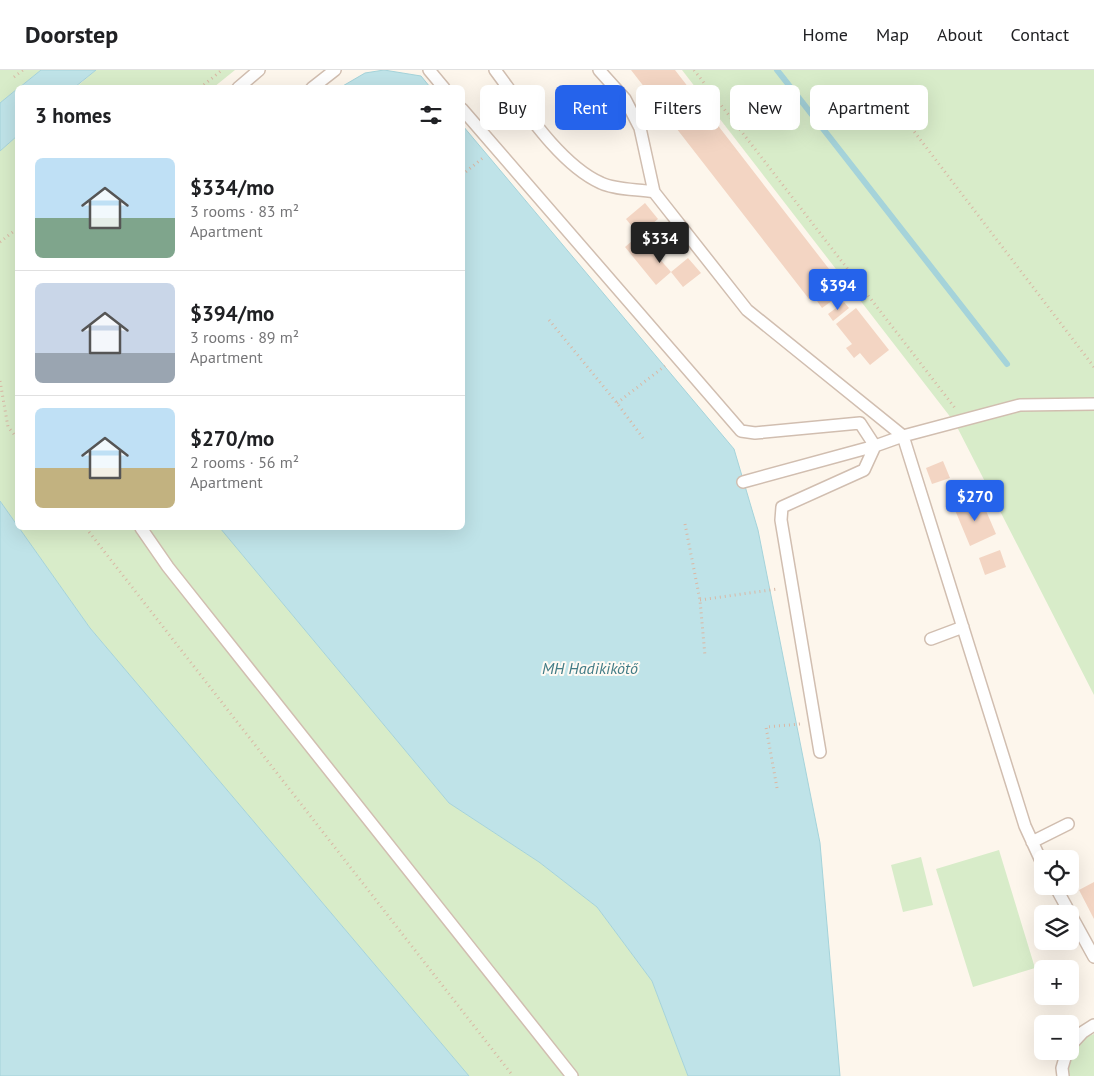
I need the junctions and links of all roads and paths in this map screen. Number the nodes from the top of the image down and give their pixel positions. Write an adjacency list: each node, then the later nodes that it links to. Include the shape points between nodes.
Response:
1 (23, 70): 9 (path)
2 (222, 70): 10 (path)
3 (258, 70): 11 (lane)
4 (335, 70): 12 (lane)
5 (429, 70): 13 (lane)
6 (495, 70): 18 (lane, via 559,153 578,171 602,184)
7 (599, 70): 18 (lane, via 625,100 640,128)
8 (694, 70): 27 (path)
9 (14, 77)
10 (204, 85)
11 (241, 85)
12 (316, 85)
13 (442, 85)
14 (465, 111): 16 (lane)
15 (913, 130): 23 (path)
16 (496, 147): 17 (path); 22 (lane)
17 (465, 173)
18 (654, 192): 29 (lane, via 747,310)
19 (15, 230): 20 (path)
20 (0, 242)
21 (549, 320): 25 (path)
22 (677, 357): 25 (path); 31 (lane, via 741,431 755,433 860,423)
23 (1094, 367)
24 (0, 381): 28 (path, via 8,427)
25 (617, 403): 30 (path)
26 (1094, 404): 27 (lane, via 1020,405)
27 (965, 420): 29 (lane)
28 (15, 435)
29 (903, 436): 31 (lane); 38 (lane)
30 (643, 438)
31 (875, 446): 32 (lane); 36 (lane, via 864,470 782,507 781,520)
32 (742, 482)
33 (685, 524): 37 (path)
34 (88, 530): 52 (path)
35 (142, 530): 53 (lane, via 168,567)
36 (792, 586): 37 (path); 41 (lane)
37 (700, 600): 40 (path)
38 (963, 627): 39 (lane); 45 (lane)
39 (931, 639)
40 (705, 656)
41 (815, 722): 42 (lane); 43 (path, via 766,727)
42 (820, 752)
43 (777, 788)
44 (1068, 824): 45 (lane)
45 (1032, 842): 46 (lane)
46 (1036, 850)
47 (1060, 895): 48 (lane)
48 (1094, 957)
49 (1094, 1025): 50 (lane)
50 (1079, 1036)
51 (1064, 1060): 54 (lane)
52 (512, 1076)
53 (572, 1076)
54 (1063, 1076)

